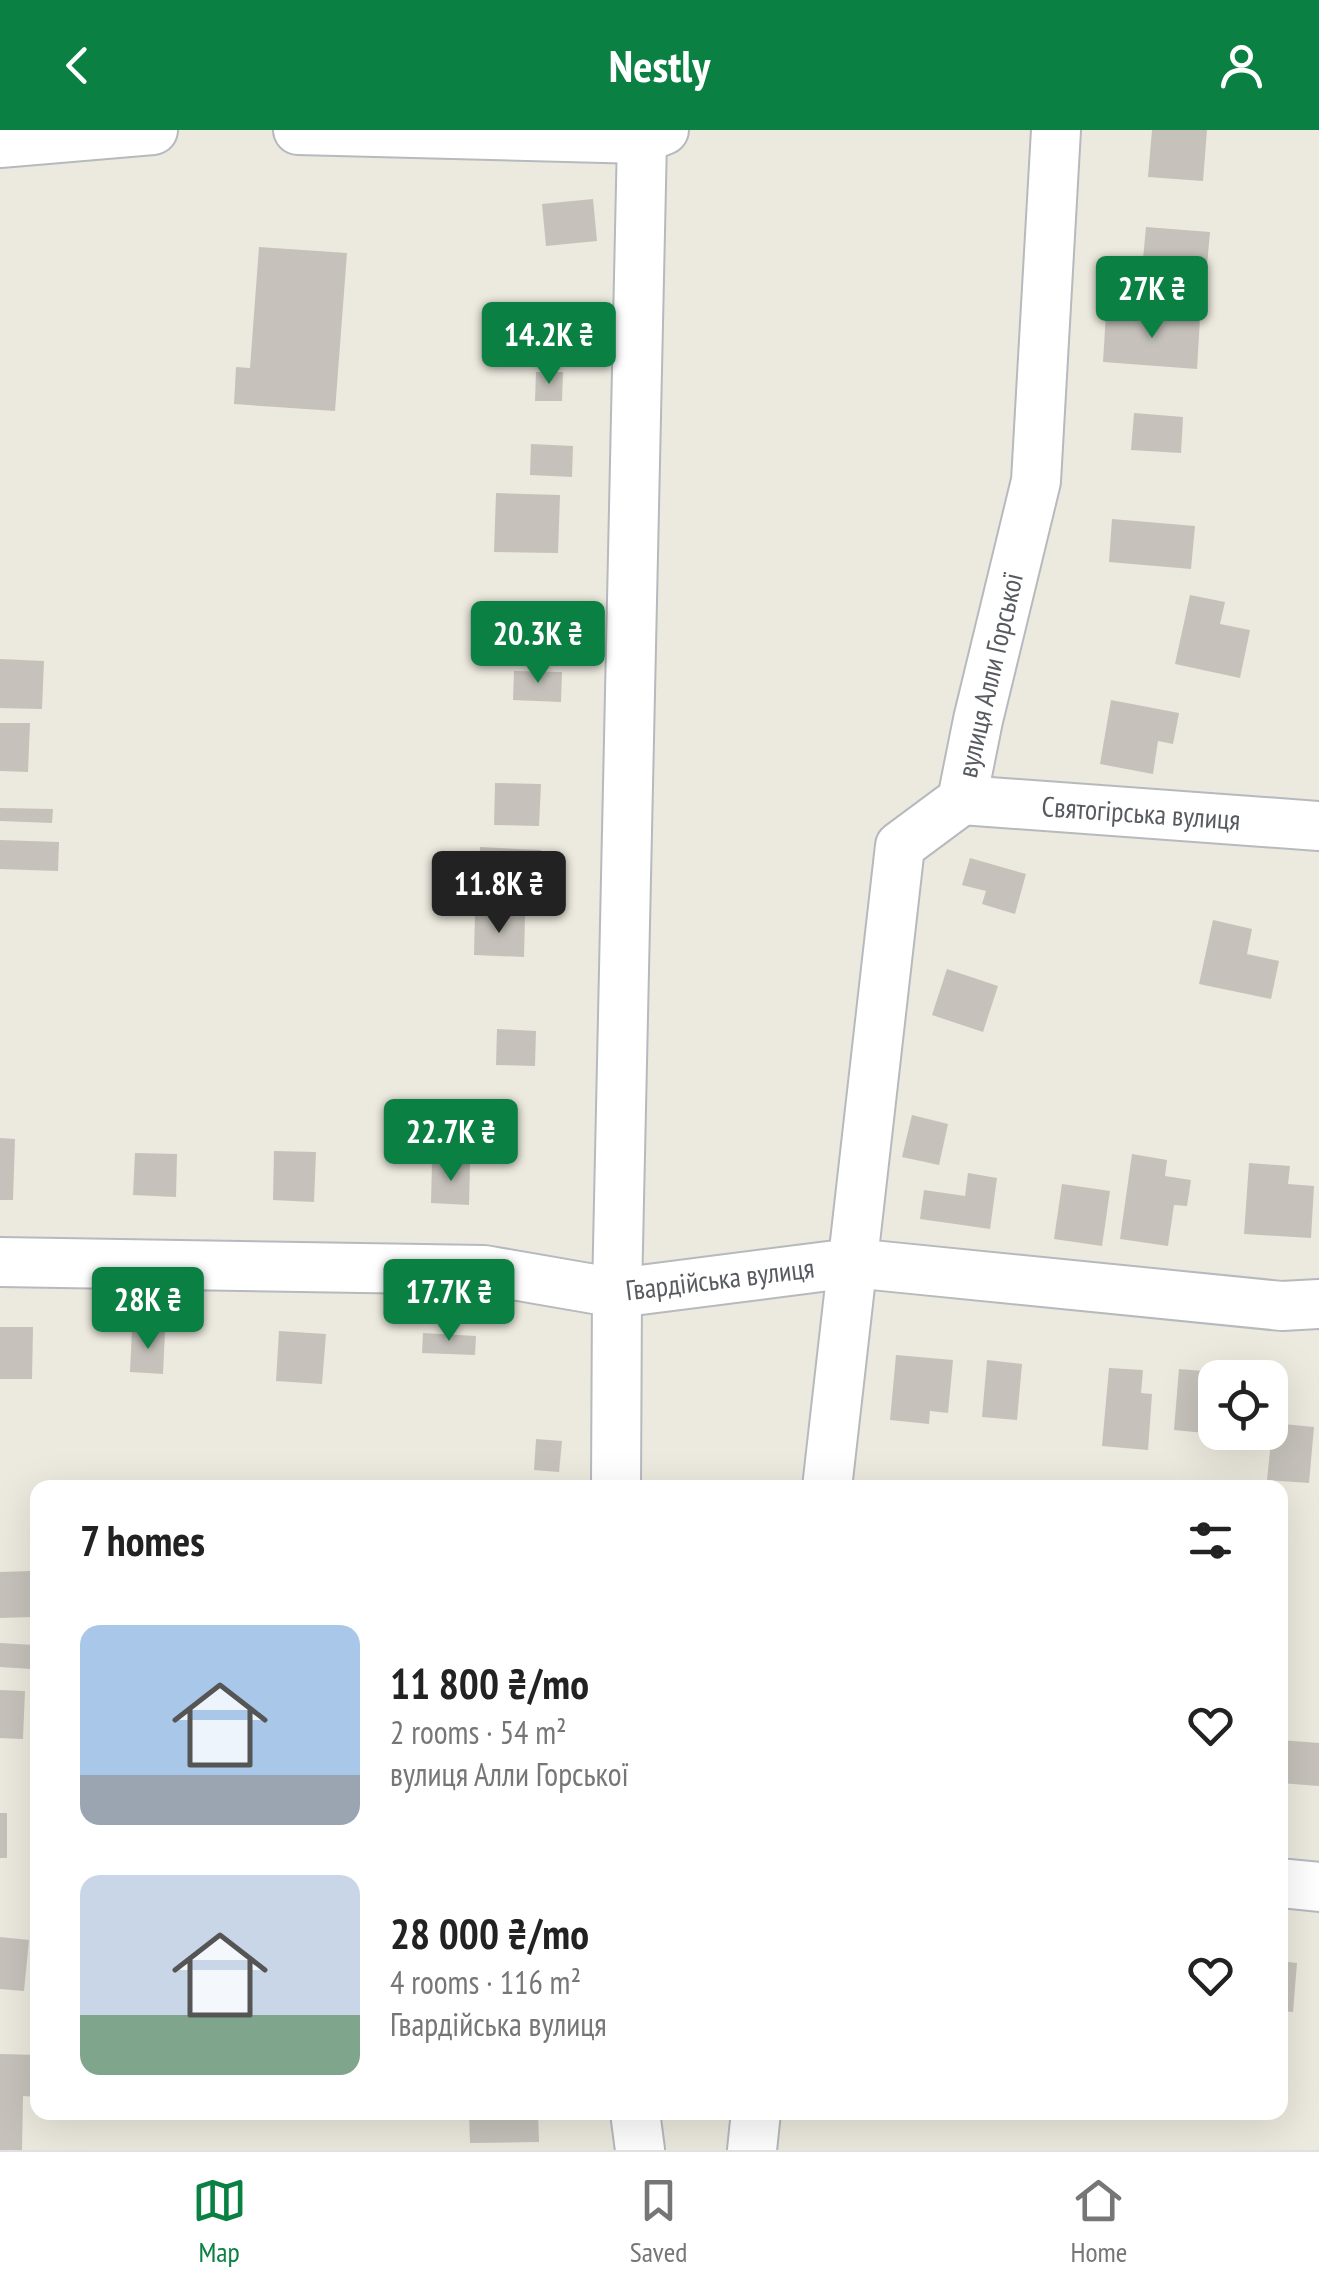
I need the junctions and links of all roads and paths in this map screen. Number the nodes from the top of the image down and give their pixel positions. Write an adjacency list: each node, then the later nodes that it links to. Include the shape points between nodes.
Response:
1 (153, 130): 5 (street)
2 (298, 130): 4 (street)
3 (1056, 130): 6 (street, вулиця Алли Горської, via 1036,481)
4 (653, 134): 10 (street)
5 (0, 143)
6 (962, 800): 7 (street, Святогірська вулиця); 9 (street, вулиця Алли Горської, via 900,846)
7 (1319, 826)
8 (0, 1262): 10 (street, Гвардійська вулиця, via 484,1270)
9 (852, 1263): 10 (street, Гвардійська вулиця); 11 (street, Гвардійська вулиця, via 1282,1306); 13 (street, вулиця Алли Горської)
10 (617, 1293): 12 (street)
11 (1319, 1304)
12 (616, 1480)
13 (828, 1480)
14 (1288, 1884): 15 (street)
15 (1319, 1887)
16 (636, 2120): 18 (street)
17 (755, 2120): 19 (street)
18 (640, 2150)
19 (752, 2150)

